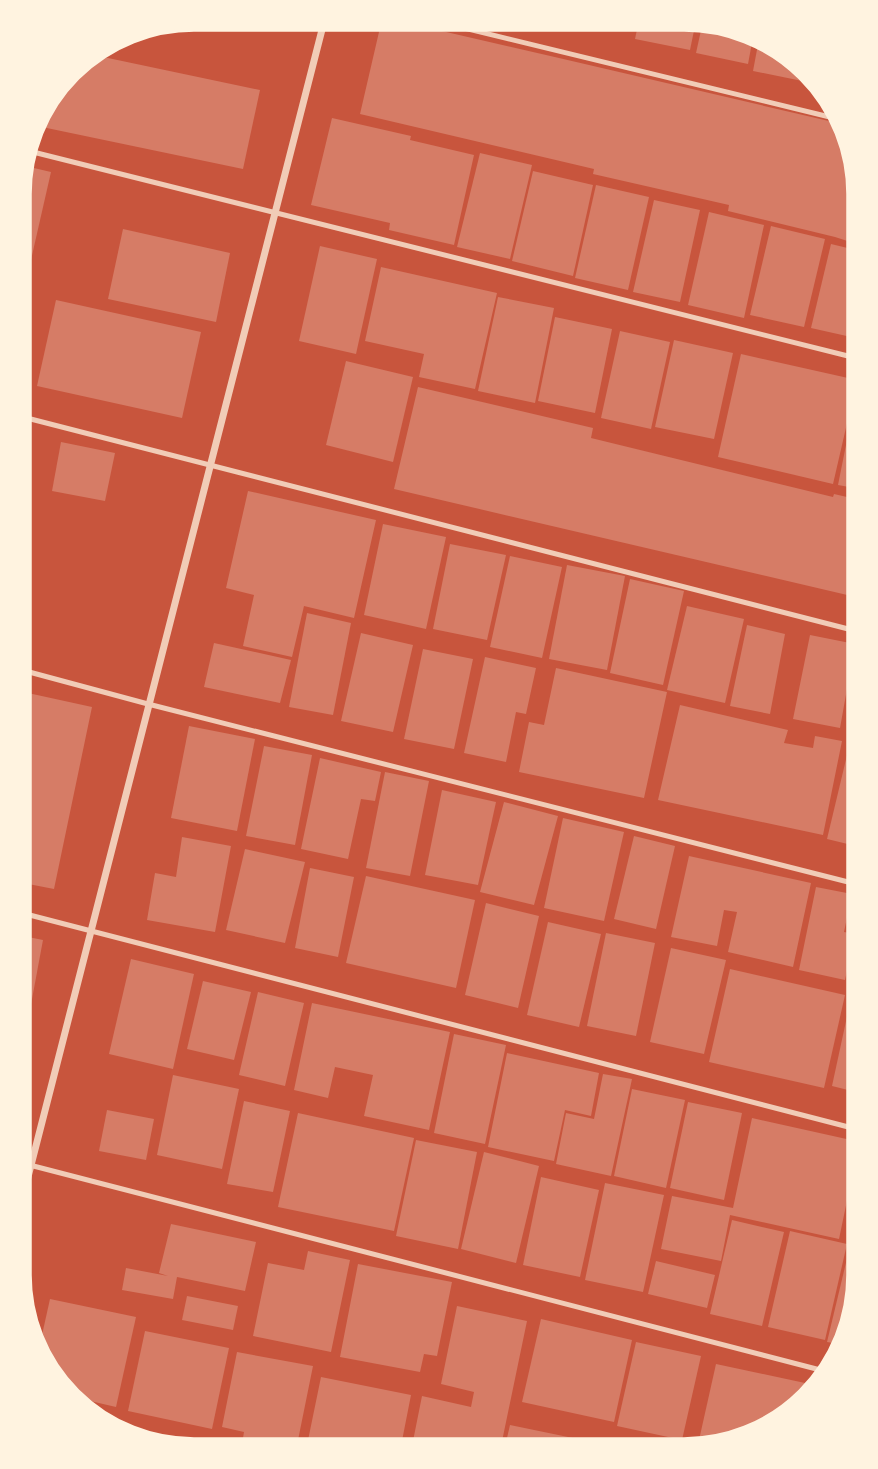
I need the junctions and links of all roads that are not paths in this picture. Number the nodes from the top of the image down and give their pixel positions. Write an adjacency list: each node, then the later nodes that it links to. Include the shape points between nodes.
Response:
1 (322, 30): 5 (street)
2 (472, 30): 3 (lane)
3 (828, 117)
4 (35, 152): 5 (lane)
5 (275, 212): 6 (lane); 8 (street)
6 (848, 356)
7 (30, 419): 8 (lane)
8 (210, 465): 9 (lane); 11 (street)
9 (848, 629)
10 (30, 672): 11 (lane)
11 (148, 704): 12 (lane); 14 (street)
12 (848, 882)
13 (30, 915): 14 (lane)
14 (91, 931): 15 (lane); 16 (street)
15 (848, 1127)
16 (30, 1166): 17 (lane)
17 (818, 1369)

